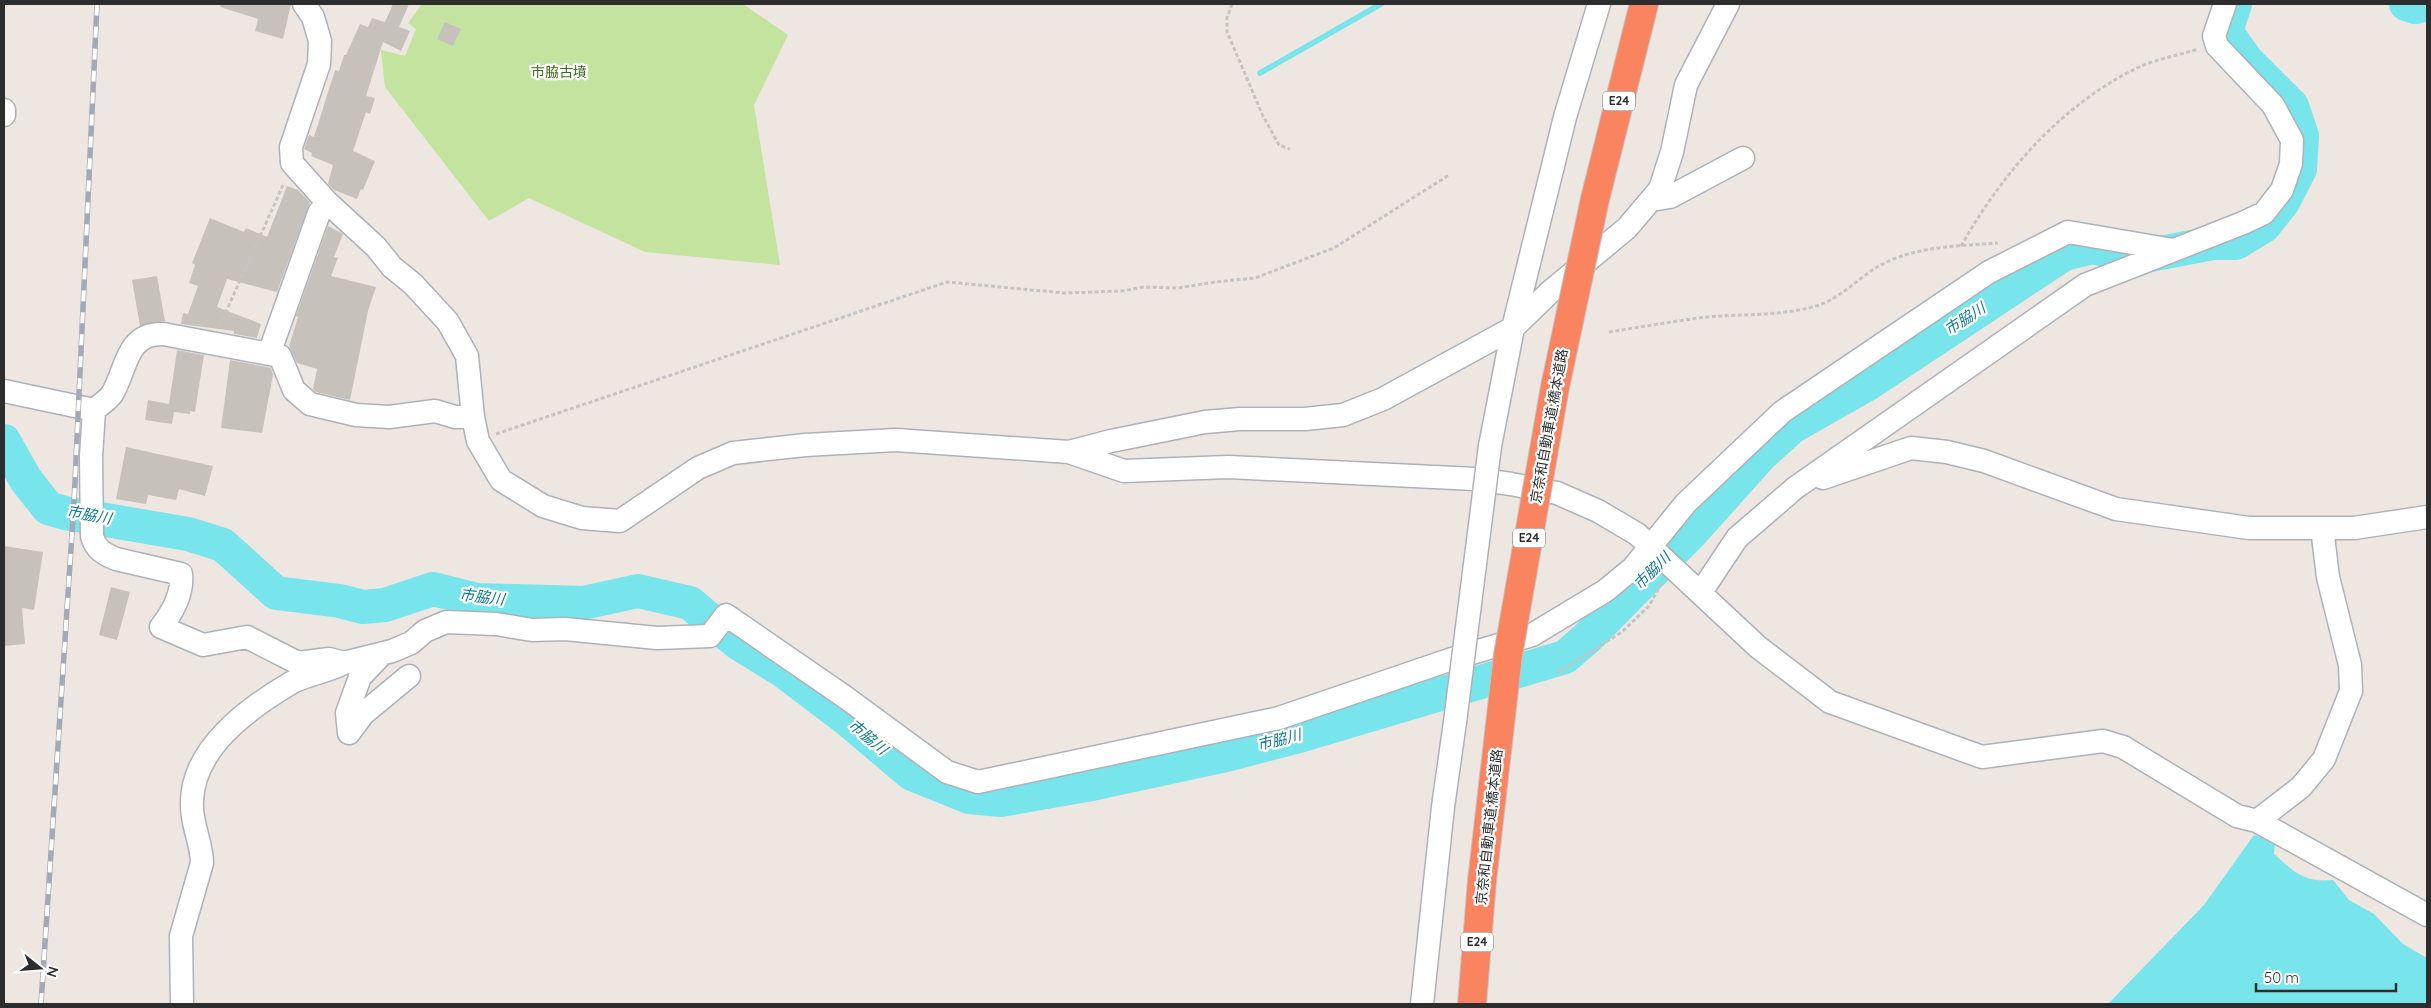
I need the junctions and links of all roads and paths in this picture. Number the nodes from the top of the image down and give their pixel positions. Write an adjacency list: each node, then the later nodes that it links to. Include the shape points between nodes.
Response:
1 (304, 4): 15 (street, via 313,17 320,41 319,64 291,147 292,162)
2 (1232, 4): 10 (path, via 1227,32 1263,116 1279,145)
3 (1599, 4): 19 (street, via 1564,117)
4 (1644, 4): 40 (highway, 京奈和自動車道;橋本道路 / E24, bridge, via 1595,199 1555,387 1508,655)
5 (1728, 4): 14 (street, via 1686,85 1667,170 1660,189)
6 (2225, 4): 18 (street, via 2214,36 2217,46 2273,105 2292,140 2291,164 2282,190 2264,213)
7 (2202, 48): 17 (path, via 2141,66 2085,99 2024,156 1977,217)
8 (4, 110): 9 (street)
9 (4, 115)
10 (1290, 149)
11 (1743, 158): 14 (street, via 1670,197)
12 (1449, 175): 26 (path, via 1334,248 1256,278 1178,288 1144,287 1064,294 947,282)
13 (285, 181): 21 (path)
14 (1651, 200): 19 (street, via 1627,228)
15 (327, 202): 22 (street, via 319,213); 25 (street, via 376,247 448,322 467,356)
16 (2004, 242): 17 (path)
17 (1961, 246): 20 (path, via 1898,256 1815,307 1779,314 1707,317)
18 (2173, 250): 28 (street, via 2085,285); 31 (street, via 2068,232 1990,272 1782,412 1686,503)
19 (1513, 328): 27 (street, via 1383,400 1343,415 1205,422); 42 (street, bridge, via 1490,446 1443,807)
20 (1609, 332)
21 (212, 345): 22 (street); 24 (street, via 150,334 137,342 125,361 112,395)
22 (269, 354): 25 (street, via 280,356 294,390 310,404 356,415 389,417 435,412)
23 (4, 391): 24 (street)
24 (94, 410): 35 (street, via 91,457 94,545 116,559 181,574 172,613 161,627 203,645 247,637 298,664 329,659)
25 (473, 417): 26 (street)
26 (478, 441): 27 (street, via 501,480 543,506 582,518 620,521 698,468 733,453 896,440)
27 (1069, 452): 31 (street, via 1124,471 1228,467 1475,479 1511,484 1557,494 1598,511 1637,534)
28 (1795, 488): 30 (street, via 1911,448 1984,461 2116,509 2249,528); 33 (street, via 1737,538)
29 (2427, 517): 30 (street, via 2354,528)
30 (2322, 528): 38 (street, via 2328,577 2350,665 2351,691 2324,759 2300,787)
31 (1650, 547): 33 (street); 34 (street, via 1632,568 1604,591 1532,635 1279,718 978,782 947,772 726,615 710,636 658,638 446,622 425,631 412,643)
32 (1665, 577): 36 (path, via 1649,606 1622,632)
33 (1701, 592): 38 (street, via 1758,647 1830,702 1982,757 2103,741 2123,748 2237,816)
34 (383, 653): 35 (street); 37 (street, via 360,677 347,713 349,733 363,714)
35 (344, 663): 41 (street, via 291,683 253,708 223,734 198,770 192,806 202,863 181,936)
36 (1557, 673)
37 (409, 676)
38 (2257, 821): 39 (street)
39 (2427, 915)
40 (1478, 933): 43 (highway, 京奈和自動車道;橋本道路 / E24); 44 (highway)
41 (182, 1004)
42 (1422, 1004)
43 (1472, 1004)
44 (1482, 1004)

